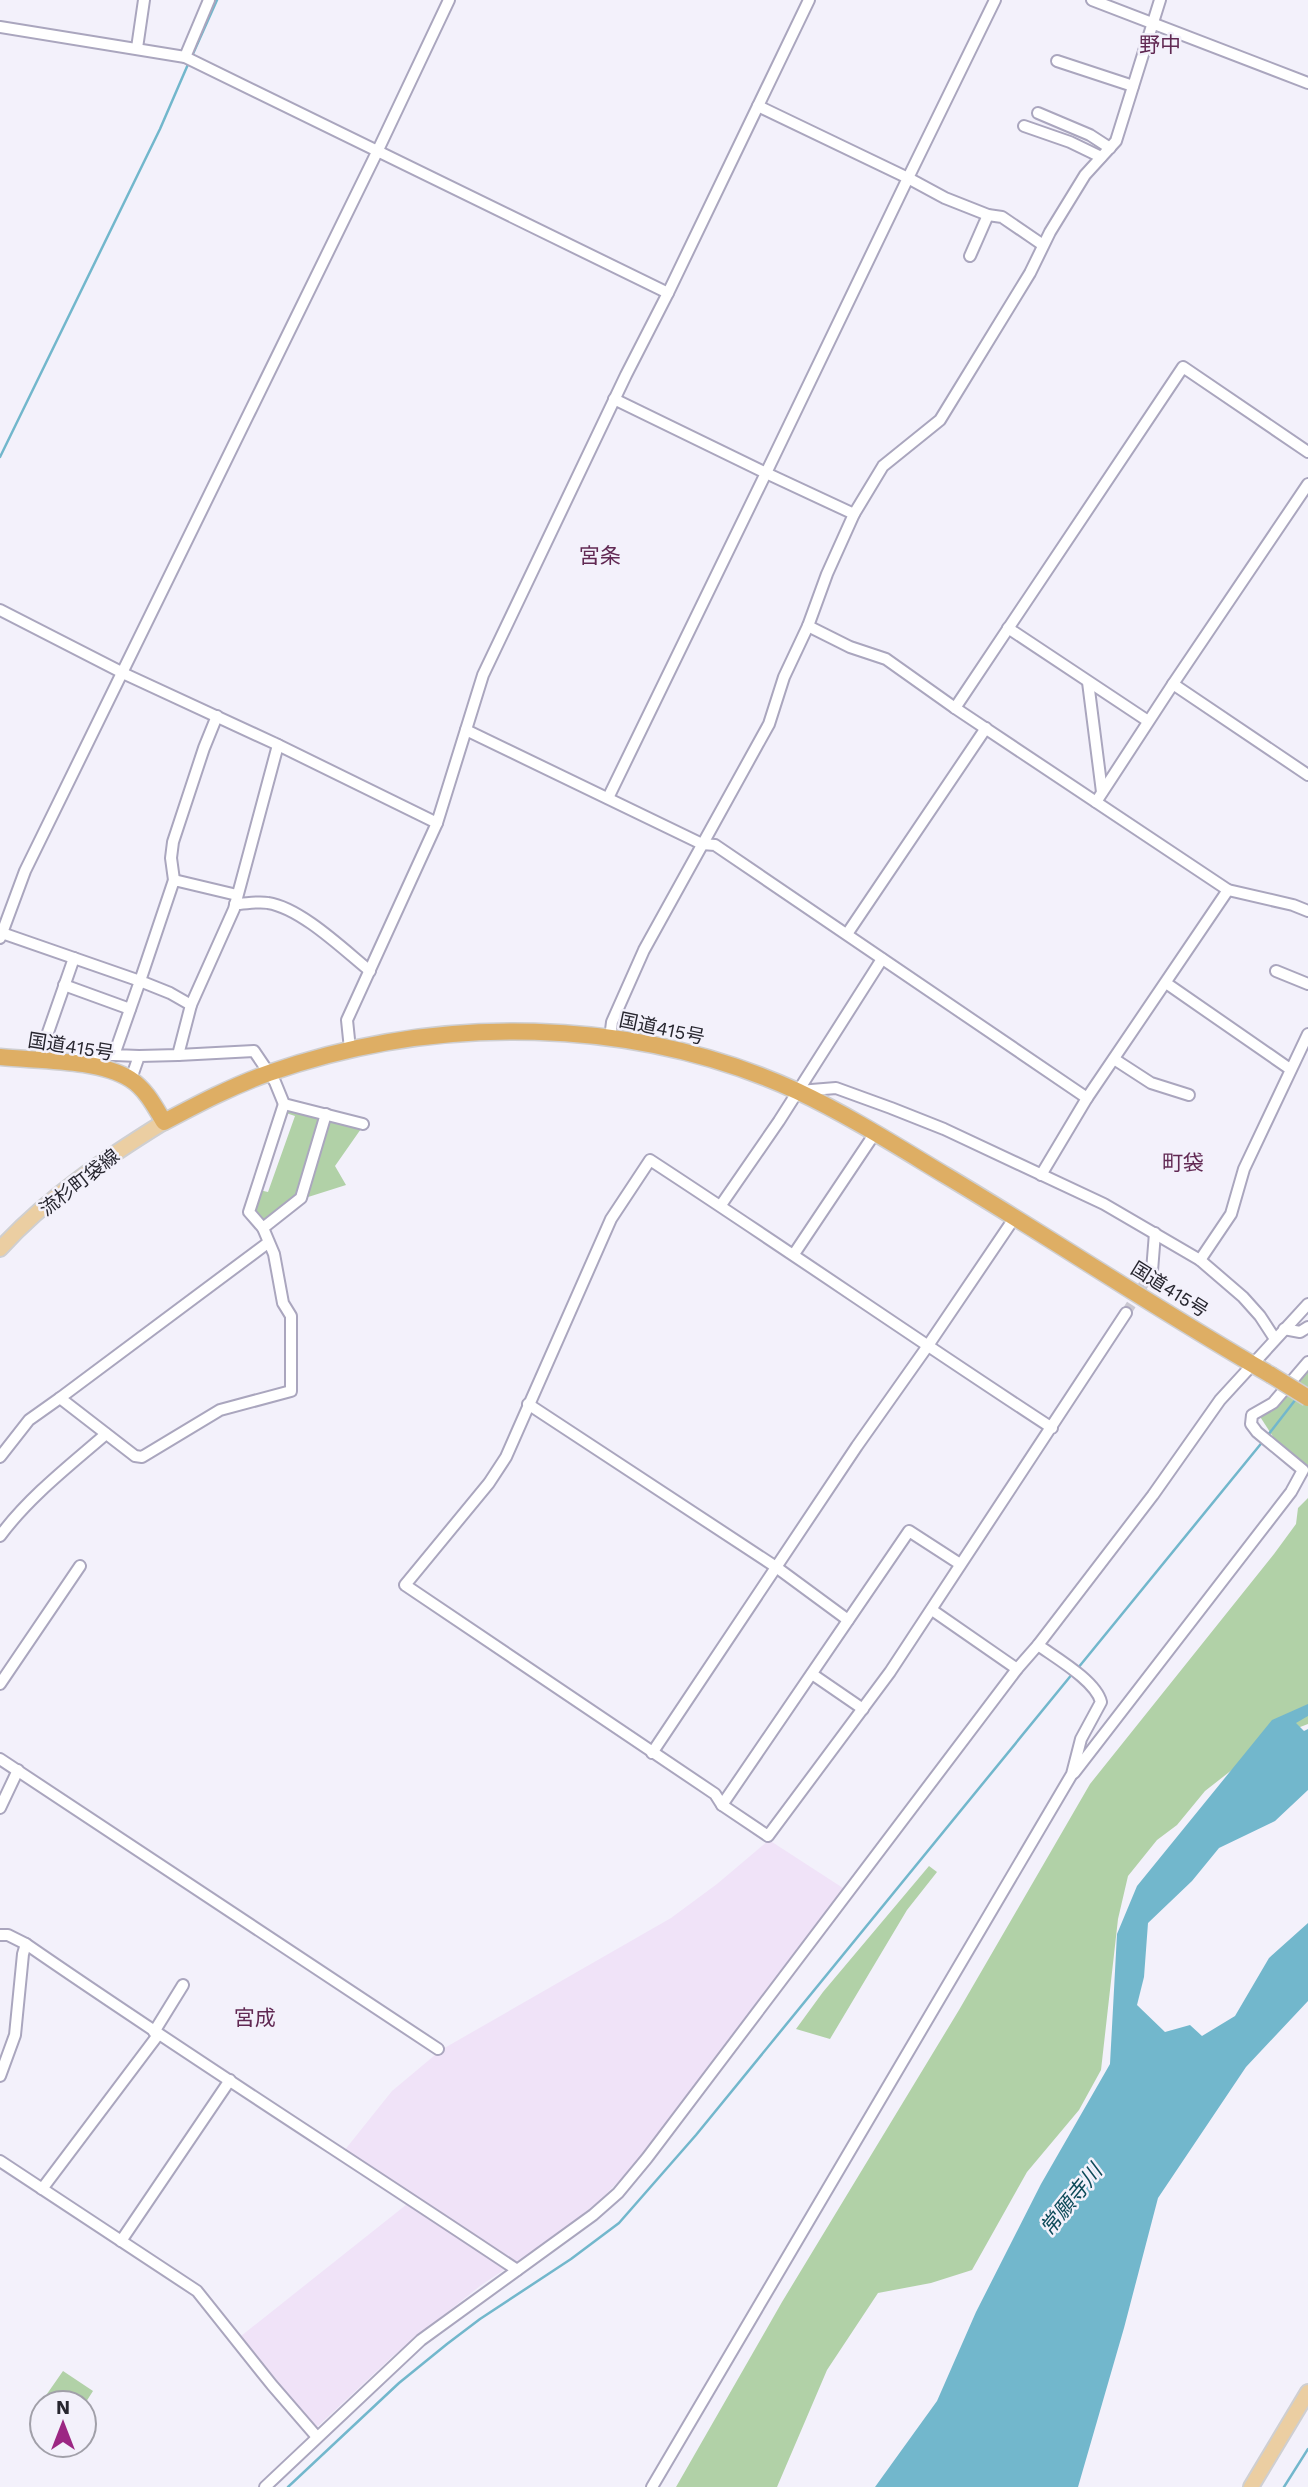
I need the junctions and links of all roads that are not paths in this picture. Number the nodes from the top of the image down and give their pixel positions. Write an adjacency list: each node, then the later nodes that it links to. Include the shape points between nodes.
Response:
1 (144, 0): 10 (street)
2 (209, 0): 11 (street)
3 (449, 0): 19 (street)
4 (809, 0): 15 (street)
5 (995, 0): 21 (street)
6 (1093, 0): 8 (street)
7 (1160, 0): 8 (street)
8 (1152, 24): 13 (street); 14 (street)
9 (0, 27): 10 (street)
10 (137, 48): 11 (street)
11 (185, 57): 19 (street)
12 (1057, 61): 14 (street)
13 (1308, 83)
14 (1133, 86): 18 (street)
15 (758, 106): 21 (street); 25 (street)
16 (1038, 113): 18 (street)
17 (1024, 126): 20 (street)
18 (1110, 148): 20 (street)
19 (377, 150): 25 (street); 34 (street)
20 (1101, 157): 23 (street)
21 (908, 178): 22 (street); 28 (street)
22 (988, 215): 23 (street, via 1002,217); 24 (street)
23 (1043, 245): 30 (street, via 940,421 883,466)
24 (970, 256)
25 (668, 293): 26 (street)
26 (614, 399): 28 (street); 41 (street, via 483,675)
27 (1308, 452): 33 (street, via 1183,367)
28 (766, 473): 30 (street); 45 (street)
29 (1308, 484): 36 (street)
30 (854, 513): 32 (street)
31 (0, 610): 34 (street)
32 (808, 626): 37 (street, via 886,659); 47 (street, via 769,724)
33 (1008, 628): 35 (street); 37 (street)
34 (122, 672): 38 (street); 53 (street, via 25,871)
35 (1088, 682): 39 (street); 44 (street)
36 (1173, 684): 39 (street); 43 (street)
37 (955, 708): 40 (street)
38 (217, 716): 42 (street); 48 (street, via 173,842)
39 (1148, 722): 44 (street)
40 (986, 728): 44 (street); 52 (street)
41 (466, 730): 45 (street); 46 (street)
42 (278, 745): 46 (street); 50 (street)
43 (1308, 775)
44 (1099, 797): 49 (street)
45 (608, 798): 47 (street)
46 (437, 823): 56 (street)
47 (702, 844): 52 (street, via 715,845); 65 (street, via 644,950 612,1021)
48 (174, 880): 50 (street); 58 (street)
49 (1228, 890): 51 (street); 59 (street)
50 (236, 899): 56 (street, via 282,907 315,926); 62 (street)
51 (1308, 911)
52 (847, 934): 55 (street)
53 (1, 936): 54 (street)
54 (74, 958): 58 (street); 61 (street)
55 (882, 958): 77 (street); 79 (street)
56 (369, 971): 66 (street, via 347,1020)
57 (1276, 971): 60 (street)
58 (140, 982): 62 (street); 63 (street)
59 (1166, 983): 71 (street); 74 (street)
60 (1308, 984)
61 (64, 985): 63 (street); 72 (street)
62 (191, 1005): 68 (street)
63 (130, 1009): 67 (street)
64 (1308, 1034): 74 (street)
65 (610, 1038): 66 (highway, 国道415号, via 536,1031 461,1033); 77 (highway, 国道415号, via 688,1054)
66 (349, 1049): 75 (highway, 国道415号)
67 (114, 1055): 69 (street); 73 (street, via 80,1055)
68 (178, 1055): 69 (street); 75 (street, via 254,1051)
69 (139, 1056): 76 (street)
70 (0, 1057): 72 (highway, 国道415号)
71 (1114, 1059): 78 (street, via 1151,1083); 79 (street)
72 (38, 1061): 73 (highway, 国道415号)
73 (77, 1065): 76 (highway, 国道415号)
74 (1290, 1069): 93 (street, via 1244,1169 1231,1214)
75 (268, 1073): 80 (street); 82 (highway, 国道415号)
76 (131, 1079): 82 (highway, 国道415号)
77 (797, 1091): 84 (highway, 国道415号); 85 (street, via 836,1088 944,1129); 86 (street)
78 (1189, 1095)
79 (1087, 1098): 85 (street)
80 (284, 1104): 81 (street); 88 (street, via 249,1212)
81 (326, 1114): 83 (street); 88 (street, via 301,1198)
82 (164, 1122): 91 (main road, 流杉町袋線, via 55,1198)
83 (363, 1124)
84 (875, 1133): 87 (highway, 国道415号); 92 (street)
85 (1041, 1175): 89 (street)
86 (721, 1205): 92 (street); 105 (street, via 650,1160 611,1219)
87 (1015, 1217): 100 (street); 102 (highway, 国道415号)
88 (263, 1228): 90 (street)
89 (1155, 1233): 93 (street); 94 (street)
90 (269, 1242): 103 (street); 107 (street, via 291,1316 291,1391 220,1410 142,1457)
91 (0, 1249)
92 (794, 1254): 100 (street)
93 (1200, 1260): 99 (street, via 1243,1297)
94 (1152, 1271)
95 (1308, 1304): 98 (street)
96 (1126, 1313): 106 (street)
97 (1308, 1327): 98 (street, via 1300,1332)
98 (1284, 1329): 99 (street)
99 (1275, 1339): 102 (street)
100 (928, 1347): 106 (street); 112 (street)
101 (1308, 1362): 123 (street, via 1273,1403 1252,1415 1257,1432 1303,1470 1291,1492)
102 (1251, 1364): 104 (highway, 国道415号, bridge); 115 (street)
103 (60, 1398): 107 (street); 108 (street, via 29,1420)
104 (1308, 1398)
105 (528, 1404): 112 (street); 120 (street, via 506,1457 489,1483 405,1585)
106 (1052, 1428): 110 (street)
107 (106, 1434): 109 (street, via 48,1484)
108 (0, 1457)
109 (0, 1536)
110 (960, 1563): 113 (street); 114 (street, via 909,1531)
111 (80, 1566): 118 (street)
112 (776, 1567): 114 (street); 120 (street)
113 (932, 1610): 116 (street); 119 (street)
114 (848, 1619): 117 (street)
115 (1038, 1645): 116 (street); 123 (street, via 1099,1693 1101,1702 1081,1738)
116 (1017, 1669): 136 (street, via 618,2193)
117 (812, 1674): 119 (street); 124 (street)
118 (0, 1684)
119 (863, 1709): 124 (street, via 768,1836)
120 (652, 1753): 124 (street, via 715,1794)
121 (0, 1759): 122 (street)
122 (19, 1770): 125 (street); 130 (street)
123 (1073, 1774): 140 (street)
124 (722, 1805)
125 (0, 1808)
126 (0, 1935): 127 (street)
127 (26, 1944): 129 (street); 131 (street, via 15,2035)
128 (183, 1985): 129 (street)
129 (156, 2033): 132 (street); 134 (street)
130 (438, 2049)
131 (0, 2076)
132 (230, 2080): 135 (street); 136 (street)
133 (0, 2161): 134 (street)
134 (42, 2189): 135 (street)
135 (121, 2241): 138 (street, via 197,2291)
136 (517, 2270): 138 (street, via 421,2340)
137 (1308, 2392): 141 (main road)
138 (317, 2437): 139 (street)
139 (265, 2487)
140 (652, 2487)
141 (1251, 2487)

